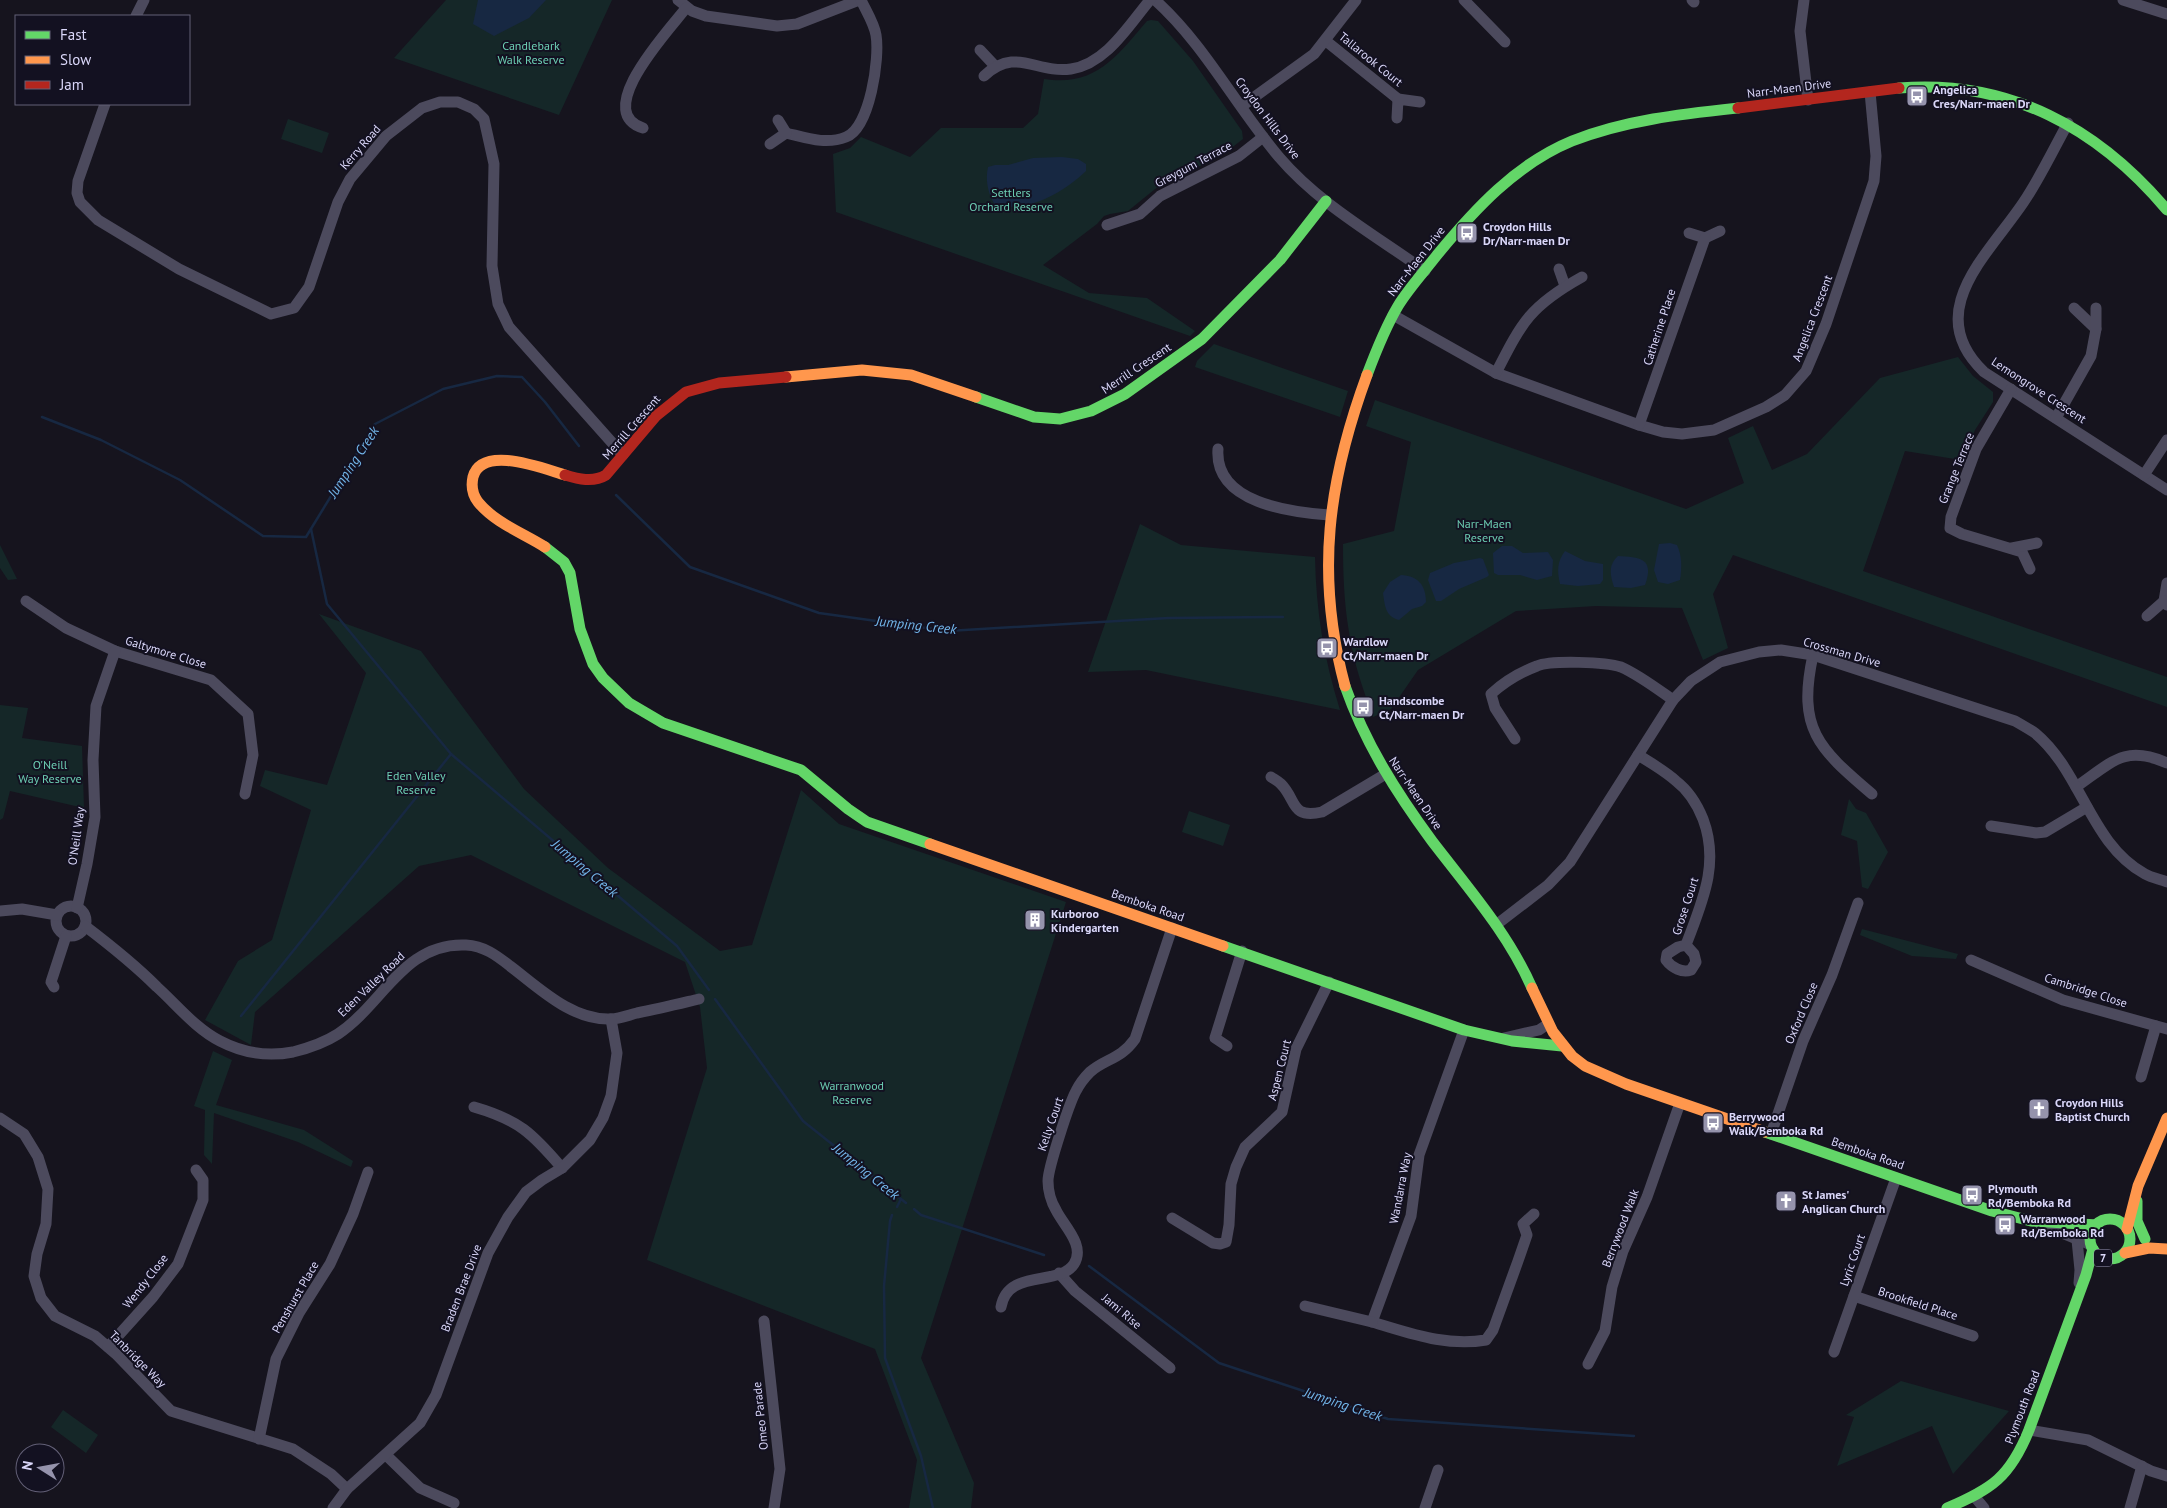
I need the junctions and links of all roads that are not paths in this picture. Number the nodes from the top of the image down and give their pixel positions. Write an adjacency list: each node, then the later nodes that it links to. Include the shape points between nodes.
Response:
1 (144, 0): 11 (street)
2 (860, 0): 9 (street, via 787,25 706,16); 27 (street, via 876,32 877,57 873,85 860,124 849,137 827,142)
3 (1150, 0): 15 (street, via 1105,52 1082,65 1070,69 1020,62)
4 (1154, 0): 22 (street, Croydon Hills Drive, via 1192,38)
5 (1356, 0): 12 (street)
6 (1464, 0): 13 (street)
7 (1804, 0): 19 (street, via 1800,31)
8 (2123, 0): 10 (street)
9 (682, 4): 26 (street, via 629,88 626,116 634,125)
10 (2167, 14)
11 (136, 15)
12 (1326, 40): 18 (street, Tallarook Court); 22 (street, via 1314,54)
13 (1506, 42)
14 (980, 50): 15 (street)
15 (995, 66): 16 (street)
16 (984, 76)
17 (1870, 92): 19 (street, Narr-Maen Drive); 25 (street, Narr-Maen Drive, via 1918,87 1971,91 2029,106); 47 (street, Angelica Crescent, via 1876,156 1874,181 1826,324 1806,371 1785,395 1714,430 1682,434)
18 (1398, 99): 20 (street, Tallarook Court); 23 (street, Tallarook Court)
19 (1808, 100): 37 (street, Narr-Maen Drive, via 1640,121 1604,129 1571,142 1533,162 1498,188)
20 (1420, 102)
21 (105, 105): 50 (street, Kerry Road, via 78,180 80,202 98,220 179,268 271,314 294,308 309,286 350,179 386,136 422,108 440,102 458,102 474,109 484,119 494,164 492,266 498,304 509,327)
22 (1242, 106): 28 (street, Croydon Hills Drive)
23 (1397, 118)
24 (778, 120): 27 (street)
25 (2068, 123): 31 (street, Narr-Maen Drive, via 2115,156); 45 (street, Lemongrove Crescent, via 2022,204 1977,264 1959,303 1959,330 1971,357 1984,372)
26 (643, 128)
27 (786, 133): 29 (street)
28 (1264, 137): 30 (street, Croydon Hills Drive, via 1292,172); 32 (street, Greygum Terrace, via 1239,156 1160,196 1140,214)
29 (770, 144)
30 (1326, 202): 37 (street, Croydon Hills Drive); 50 (street, Merrill Crescent, via 1280,260 1202,339 1125,394 1091,411 1060,419 1034,417 933,382 893,372 862,370 768,378 719,383 685,393 670,402)
31 (2165, 204)
32 (1107, 225)
33 (1720, 231): 35 (street)
34 (1689, 232): 35 (street)
35 (1705, 238): 47 (street, Catherine Place)
36 (1559, 269): 39 (street)
37 (1424, 271): 42 (street, Narr-Maen Drive)
38 (1582, 277): 39 (street)
39 (1565, 286): 44 (street, via 1538,305 1527,318)
40 (2074, 308): 43 (street)
41 (2096, 308): 43 (street)
42 (1393, 315): 44 (street, Angelica Crescent); 53 (street, Narr-Maen Drive, via 1374,354 1346,435)
43 (2096, 328): 46 (street, via 2091,356)
44 (1496, 373): 47 (street, Angelica Crescent)
45 (2011, 389): 46 (street, Lemongrove Crescent); 55 (street, Grange Terrace, via 1976,449 1950,528)
46 (2056, 418): 51 (street, Lemongrove Crescent)
47 (1639, 425)
48 (2167, 440): 51 (street)
49 (1218, 449): 53 (street, via 1222,475 1230,485 1247,495 1281,509)
50 (623, 455): 67 (street, Merrill Crescent, via 607,475 586,480 509,461 491,460 475,472 472,494 487,512 546,547 564,562 571,578 578,626 587,653 605,683 624,702 663,723)
51 (2144, 475): 52 (street, Lemongrove Crescent)
52 (2167, 490)
53 (1330, 514): 68 (street, Narr-Maen Drive, via 1328,593 1337,654 1345,686)
54 (2037, 543): 55 (street, Grange Terrace)
55 (2012, 548): 56 (street, via 2022,552)
56 (2030, 569)
57 (2167, 583): 59 (street)
58 (26, 601): 61 (street, Galtymore Close, via 66,628)
59 (2166, 603): 60 (street)
60 (2147, 616)
61 (115, 651): 71 (street, Galtymore Close, via 211,680 248,714 253,755); 77 (street, O'Neill Way, via 96,706 93,760 95,817)
62 (1813, 655): 63 (street, Crossman Drive, via 1782,650 1720,662 1691,681); 70 (street, Crossman Drive, via 2016,721 2035,733); 72 (street, via 1806,700 1816,737 1837,764)
63 (1673, 700): 64 (street, via 1630,672 1607,663 1537,666 1491,694 1495,708); 65 (street, Crossman Drive)
64 (1515, 739)
65 (1638, 755): 80 (street, Crossman Drive, via 1570,862 1548,885); 84 (street, Grose Court, via 1677,781 1690,795 1709,835 1711,861 1706,888)
66 (2167, 763): 70 (street, via 2137,754 2120,757)
67 (801, 770): 82 (street, Bemboka Road, via 867,822)
68 (1384, 775): 69 (street, via 1322,812 1311,815 1300,812 1281,784); 80 (street, Narr-Maen Drive)
69 (1271, 777)
70 (2076, 787): 73 (street, Crossman Drive)
71 (245, 794)
72 (1872, 794)
73 (2087, 807): 74 (street, via 2045,832); 75 (street, Crossman Drive, via 2124,858 2146,874)
74 (1991, 826)
75 (2167, 882)
76 (1858, 903): 102 (street, Oxford Close, via 1832,975 1803,1041)
77 (77, 908): 79 (street, via 68,906); 81 (street, Eden Valley Road, via 84,913)
78 (0, 911): 79 (street, via 22,909)
79 (57, 915): 83 (street, via 58,930)
80 (1496, 925): 91 (street, Narr-Maen Drive, via 1527,976)
81 (85, 926): 83 (street, via 75,936); 90 (street, Eden Valley Road, via 113,947 210,1036 251,1053 284,1053 322,1043 351,1023 408,964 442,946 479,946 578,1013)
82 (1172, 928): 85 (street, Bemboka Road); 119 (street, Kelly Court, via 1135,1039 1127,1051 1090,1072 1076,1090 1052,1161 1049,1192 1074,1239 1077,1252 1075,1264 1066,1272)
83 (66, 936): 88 (street)
84 (1686, 945)
85 (1242, 951): 87 (street, Bemboka Road); 95 (street, via 1215,1038)
86 (1971, 960): 92 (street, Cambridge Close, via 2062,1000)
87 (1329, 982): 93 (street, Bemboka Road); 109 (street, Aspen Court, via 1296,1049 1282,1112 1246,1147 1236,1167 1231,1184 1226,1242 1212,1243)
88 (50, 984)
89 (699, 999): 90 (street, Eden Valley Road)
90 (611, 1019): 103 (street, Braden Brae Drive, via 617,1052 611,1096 590,1140)
91 (1548, 1024): 94 (street, Bemboka Road, via 1539,1030); 96 (street, Bemboka Road)
92 (2161, 1028): 97 (street)
93 (1464, 1030): 94 (street, Bemboka Road); 125 (street, Wandarra Way, via 1419,1155 1411,1216)
94 (1500, 1040): 96 (street, Bemboka Road)
95 (1227, 1046)
96 (1562, 1046): 98 (street, Bemboka Road, via 1593,1071)
97 (2141, 1078)
98 (1680, 1102): 102 (street, Bemboka Road); 129 (street, Berrywood Walk, via 1647,1197 1623,1252 1612,1287 1605,1331)
99 (474, 1107): 103 (street, via 521,1126 536,1137)
100 (0, 1118): 127 (street, Tanbridge Way, via 24,1134 38,1157 48,1189 46,1224 34,1276 41,1298 55,1316 95,1336)
101 (2167, 1118): 107 (street, 7)
102 (1771, 1134): 106 (street, Bemboka Road)
103 (562, 1168): 133 (street, Braden Brae Drive, via 526,1192 508,1217 488,1253 436,1395 420,1423)
104 (196, 1170): 127 (street, Wendy Close, via 203,1180 203,1200 178,1264)
105 (368, 1172): 132 (street, Penshurst Place, via 330,1264 299,1313 276,1359)
106 (1896, 1178): 110 (street, Bemboka Road); 120 (street, Lyric Court)
107 (2138, 1184): 111 (street, 7, via 2120,1208); 112 (street, 7, via 2130,1209); 113 (street, via 2137,1221)
108 (1534, 1214): 125 (street, via 1523,1224 1527,1235 1493,1330 1486,1340 1440,1341)
109 (1172, 1218)
110 (2031, 1221): 111 (street, Bemboka Road); 114 (street, Bemboka Road)
111 (2102, 1222): 112 (street, via 2118,1221); 115 (street, 7, via 2091,1234)
112 (2128, 1230): 113 (street); 117 (street, 7, via 2130,1243)
113 (2145, 1239): 116 (street)
114 (2077, 1240): 115 (street, Bemboka Road); 121 (street)
115 (2092, 1247): 118 (street, 7); 121 (street, Plymouth Road / 7, via 2090,1268)
116 (2167, 1248): 117 (street)
117 (2125, 1253): 118 (street, 7)
118 (2103, 1266): 121 (street, Plymouth Road / 7)
119 (1059, 1273): 123 (street, Kelly Court, via 1012,1287 1003,1296); 130 (street, Jami Rise, via 1074,1291)
120 (1854, 1296): 126 (street, Brookfield Place); 128 (street, Lyric Court)
121 (2078, 1297): 131 (street, Plymouth Road / 7)
122 (1305, 1306): 125 (street)
123 (1001, 1307)
124 (764, 1321): 141 (street, Omeo Parade, via 780,1469)
125 (1372, 1322)
126 (1972, 1336)
127 (108, 1347): 132 (street, Tanbridge Way, via 171,1412)
128 (1834, 1352)
129 (1588, 1364)
130 (1170, 1368)
131 (2029, 1430): 134 (street, via 2088,1440); 138 (street, Plymouth Road / 7, via 2007,1471)
132 (259, 1439): 137 (street, Tanbridge Way, via 293,1449)
133 (386, 1455): 137 (street, Braden Brae Drive); 139 (street, via 420,1488)
134 (2142, 1466): 136 (street); 145 (street)
135 (1438, 1470): 142 (street)
136 (2167, 1476)
137 (347, 1488): 140 (street, Braden Brae Drive)
138 (1974, 1496): 143 (street, 7); 144 (street)
139 (454, 1503)
140 (333, 1508)
141 (774, 1508)
142 (1426, 1508)
143 (1947, 1508)
144 (1984, 1508)
145 (2130, 1508)

